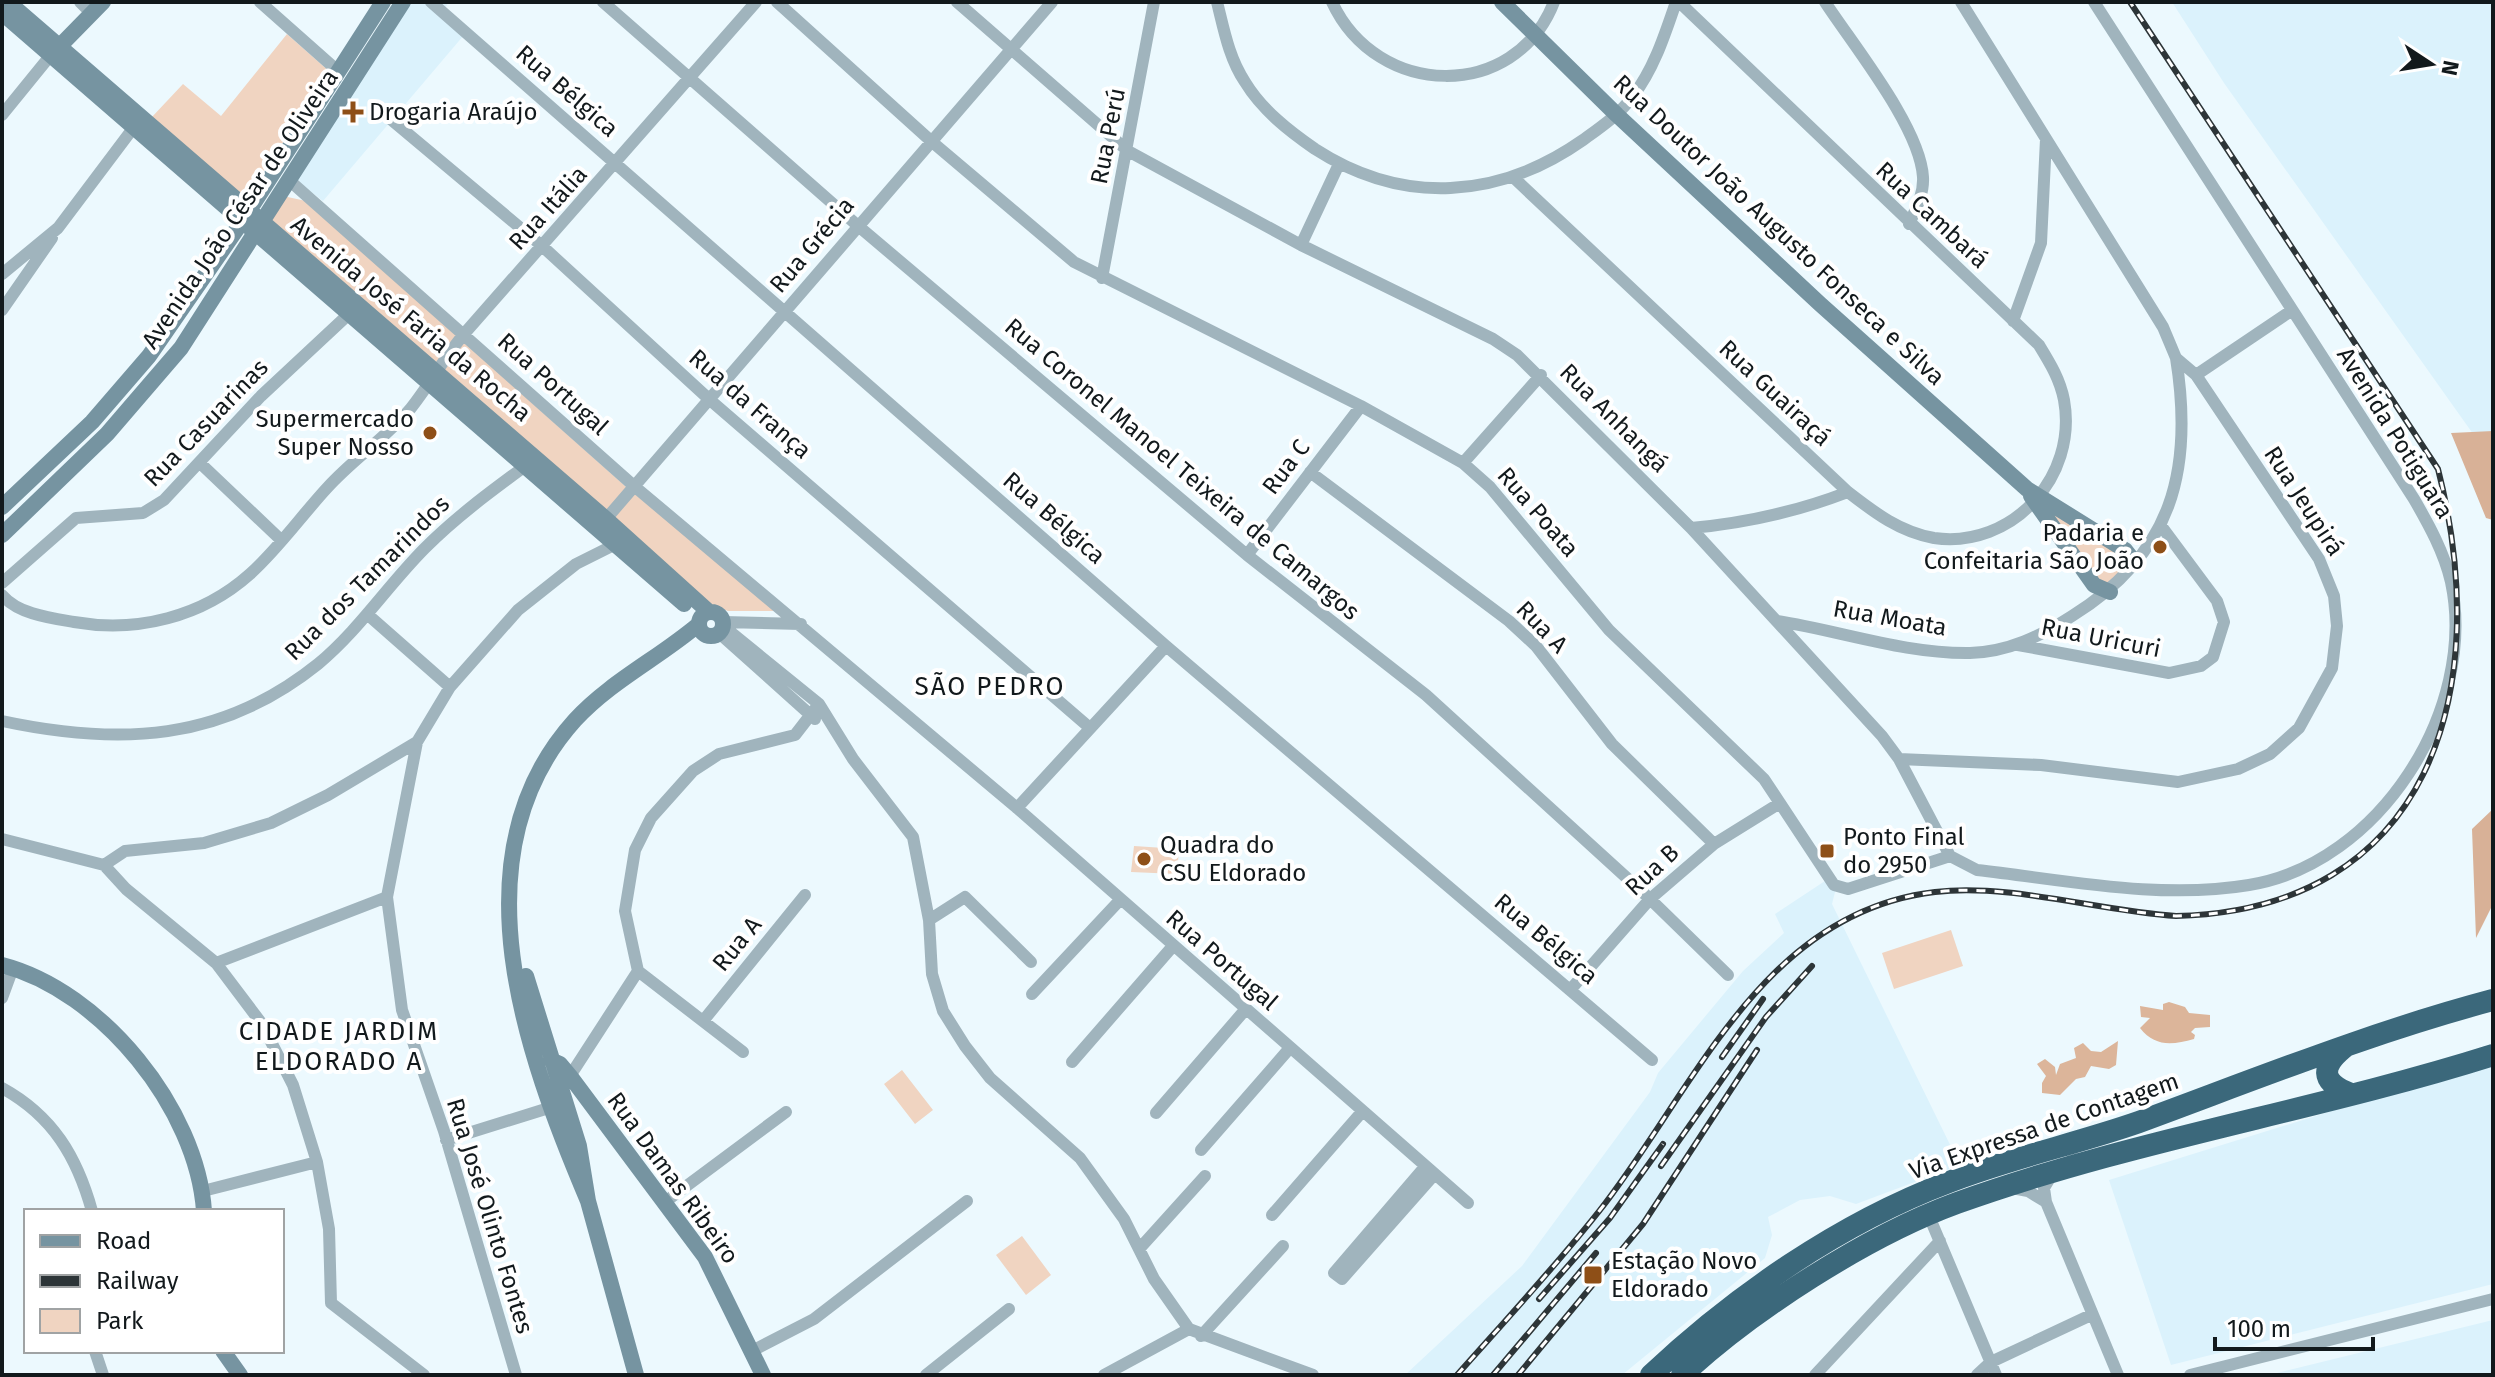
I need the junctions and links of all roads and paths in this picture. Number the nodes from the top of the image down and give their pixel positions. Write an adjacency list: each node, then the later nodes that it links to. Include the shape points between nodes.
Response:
1 (8, 2): 24 (street, Avenida José Faria da Rocha)
2 (260, 2): 25 (street)
3 (383, 2): 25 (street, Avenida João César de Oliveira)
4 (403, 2): 37 (street, Avenida João César de Oliveira)
5 (603, 2): 26 (street, Rua Coronel Manoel Teixeira de Camargos)
6 (756, 2): 26 (street, Rua Itália)
7 (777, 2): 32 (street, Rua Poata)
8 (957, 2): 23 (street, Rua Anhangá)
9 (1052, 2): 23 (street, Rua Grécia)
10 (1154, 2): 33 (street, Rua Perú)
11 (1217, 2): 35 (street, via 1228,48 1245,83 1270,113)
12 (1332, 2): 22 (street, via 1362,45 1387,64 1418,73 1451,76 1484,68 1508,57)
13 (1502, 2): 22 (street, Rua Doutor João Augusto Fonseca e Silva)
14 (1554, 2): 22 (street)
15 (1678, 2): 29 (street, via 1648,72); 39 (street, Rua Cambará)
16 (1825, 2): 39 (street, via 1915,144 1923,176 1920,201)
17 (1961, 2): 31 (street, Rua Jeupirá)
18 (2094, 2): 48 (street, Avenida Potiguara)
19 (432, 3): 34 (street, Rua Bélgica)
20 (92, 6): 24 (street)
21 (2, 13): 24 (street, Avenida José Faria da Rocha)
22 (1537, 33): 29 (street, Rua Doutor João Augusto Fonseca e Silva)
23 (1012, 49): 32 (street, Rua Grécia); 33 (street, Rua Anhangá)
24 (56, 51): 28 (street); 30 (street, Avenida José Faria da Rocha); 38 (street, Avenida José Faria da Rocha)
25 (339, 72): 38 (street, Avenida João César de Oliveira)
26 (691, 76): 34 (street, Rua Itália); 40 (street, Rua Coronel Manoel Teixeira de Camargos)
27 (382, 112): 44 (street, Rua da França)
28 (2, 115)
29 (1617, 115): 36 (street, via 1557,158); 65 (street, Rua Doutor João Augusto Fonseca e Silva)
30 (134, 127): 38 (street, Avenida José Faria da Rocha); 41 (street)
31 (2046, 139): 51 (street, via 2041,243); 53 (street, Rua Jeupirá, via 2163,327)
32 (931, 141): 40 (street, Rua Grécia); 46 (street, Rua Poata, via 1074,262)
33 (1128, 151): 43 (street, Rua Anhangá); 46 (street, Rua Perú)
34 (617, 163): 44 (street, Rua Itália); 49 (street, Rua Bélgica)
35 (1339, 164): 36 (street, via 1393,184 1434,189); 43 (street)
36 (1514, 178): 64 (street, Rua Guairaçá)
37 (290, 181): 42 (street, Avenida João César de Oliveira); 52 (street, Rua Portugal)
38 (244, 217): 42 (street, Avenida José Faria da Rocha); 66 (street, Avenida João César de Oliveira, via 149,356 92,422)
39 (1909, 224): 51 (street, Rua Cambará)
40 (857, 225): 49 (street, Rua Grécia); 73 (street, Rua Coronel Manoel Teixeira de Camargos)
41 (58, 228): 45 (street); 47 (street)
42 (259, 230): 50 (street, Avenida José Faria da Rocha); 56 (street, Avenida José Faria da Rocha); 70 (street, Avenida João César de Oliveira, via 181,348 107,434)
43 (1301, 245): 54 (street, Rua Anhangá, via 1493,339)
44 (542, 246): 52 (street, Rua Itália); 57 (street, Rua da França)
45 (2, 274)
46 (1102, 278): 58 (street, Rua Poata)
47 (4, 304)
48 (2291, 311): 55 (street); 97 (street, Avenida Potiguara, via 2414,499 2437,541 2451,583 2451,667 2441,713 2409,773 2369,823 2339,847 2311,864 2249,885 2173,891 1977,870)
49 (784, 312): 57 (street, Rua Grécia); 84 (street, Rua Bélgica)
50 (350, 313): 56 (street, Avenida José Faria da Rocha); 59 (street, Rua Casuarinas, via 271,385)
51 (2013, 321): 65 (street, Rua Cambará, via 2039,345 2064,402 2063,452)
52 (464, 334): 56 (street, Rua Itália); 63 (street, Rua Portugal)
53 (2176, 358): 55 (street, Rua Jeupirá); 68 (street, Rua Moata, via 2182,430)
54 (1541, 375): 60 (street); 69 (street, Rua Anhangá)
55 (2196, 375): 92 (street, Rua Jeupirá, via 2319,559 2334,596 2332,668 2299,728 2270,754 2238,769 2178,782 2041,765)
56 (431, 376): 61 (street, Avenida José Faria da Rocha); 67 (street, Avenida José Faria da Rocha); 71 (street, Rua Itália, via 410,409)
57 (710, 400): 63 (street, Rua Grécia); 89 (street, Rua da França)
58 (1361, 406): 60 (street, Rua Poata); 62 (street, Rua C)
59 (200, 463): 71 (street); 75 (street, Rua Casuarinas, via 164,500 143,513 76,518)
60 (1463, 463): 93 (street, Rua Poata, via 1490,487 1609,630 1764,779)
61 (524, 467): 72 (street, Avenida José Faria da Rocha); 78 (street, Rua dos Tamarindos, via 424,549)
62 (1310, 472): 73 (street, Rua C); 96 (street, Rua A, via 1509,621 1536,646 1612,744)
63 (634, 486): 67 (street, Rua Grécia); 79 (street, Rua Portugal)
64 (1848, 492): 65 (street, Rua Guairaçá, via 1891,523 1943,538 1996,528); 69 (street, via 1746,524)
65 (2034, 496): 74 (street, Rua Doutor João Augusto Fonseca e Silva, via 2125,550); 76 (street, Rua Doutor João Augusto Fonseca e Silva, via 2094,585)
66 (2, 507)
67 (606, 519): 81 (street, Avenida José Faria da Rocha)
68 (2162, 527): 74 (street, Rua Moata); 83 (street, Rua Uricuri, via 2217,601 2224,622 2213,657 2201,666 2169,673)
69 (1691, 528): 80 (street, Rua Anhangá)
70 (2, 535)
71 (280, 539): 77 (street, Rua Itália, via 252,573 211,601 138,625 101,626 51,617 12,605)
72 (614, 545): 81 (street, Avenida José Faria da Rocha); 85 (street, via 576,564 518,610)
73 (1247, 555): 101 (street, Rua Coronel Manoel Teixeira de Camargos, via 1426,695)
74 (2136, 564): 76 (street, Rua Moata)
75 (2, 583)
76 (2110, 592): 83 (street, Rua Moata)
77 (2, 595)
78 (367, 614): 85 (street); 88 (street, Rua dos Tamarindos, via 319,663 265,702 209,725 150,735 104,735 60,733)
79 (790, 615): 81 (street); 82 (street, Rua Portugal)
80 (1777, 621): 83 (street, Rua Moata, via 1920,649 1970,653); 92 (street, Rua Anhangá)
81 (713, 623): 82 (street); 86 (street); 87 (street); 104 (street, via 595,699 548,758 523,810 515,841)
82 (801, 624): 94 (street, Rua Portugal)
83 (2018, 645)
84 (1166, 646): 89 (street); 111 (street, Rua Bélgica)
85 (450, 687): 91 (street)
86 (819, 704): 87 (street); 90 (street)
87 (811, 717): 90 (street); 109 (street, via 795,735 719,754 693,771 651,818 635,850 625,911)
88 (2, 721)
89 (1090, 728): 94 (street)
90 (835, 732): 103 (street, via 913,837)
91 (417, 742): 98 (street, via 271,823 204,843 125,851); 100 (street, Rua José Olinto Fontes)
92 (1899, 759): 97 (street, Rua Anhangá)
93 (1780, 803): 96 (street, Rua B); 97 (street, Rua Poata, via 1834,885 1848,889)
94 (1017, 808): 102 (street, Rua Portugal)
95 (2, 839): 98 (street)
96 (1714, 844): 101 (street, Rua B)
97 (1950, 856)
98 (104, 865): 107 (street)
99 (805, 895): 116 (street, Rua A)
100 (387, 897): 107 (street); 132 (street, Rua José Olinto Fontes, via 402,1010)
101 (1650, 899): 110 (street, Rua Coronel Manoel Teixeira de Camargos); 111 (street, Rua B)
102 (1120, 900): 105 (street, Rua Portugal); 112 (street)
103 (929, 920): 106 (street, via 965,897); 152 (street, via 932,974 943,1011 965,1046 990,1078 1080,1158)
104 (510, 921): 117 (street, via 517,985); 122 (street)
105 (1173, 946): 115 (street, Rua Portugal); 124 (street)
106 (1031, 962)
107 (216, 963): 135 (street, via 267,1034 293,1085)
108 (8, 967): 113 (street); 140 (street, via 77,1003 152,1077 185,1136)
109 (638, 971): 116 (street); 125 (street)
110 (1728, 975)
111 (1571, 989): 123 (street, Rua Bélgica)
112 (1032, 994)
113 (2, 998)
114 (2493, 1000): 118 (highway, Via Expressa de Contagem)
115 (1245, 1010): 119 (street, Rua Portugal); 130 (street)
116 (703, 1021): 120 (street)
117 (529, 1028): 122 (street, via 542,1055); 128 (street)
118 (2347, 1046): 127 (highway, via 2329,1060 2327,1070 2334,1088); 171 (highway, Via Expressa de Contagem, via 2106,1134 1948,1182 1827,1243 1699,1330)
119 (1289, 1049): 131 (street, Rua Portugal); 134 (street)
120 (743, 1052)
121 (2493, 1055): 127 (highway, Via Expressa de Contagem)
122 (552, 1060): 125 (street, Rua Damas Ribeiro); 133 (street)
123 (1652, 1060)
124 (1072, 1062)
125 (570, 1076): 143 (street, Rua Damas Ribeiro)
126 (2, 1088): 146 (street, via 35,1109 66,1144)
127 (2351, 1094): 137 (highway, Via Expressa de Contagem)
128 (552, 1107): 132 (street); 133 (street, via 559,1108); 141 (street)
129 (786, 1112): 143 (street)
130 (1156, 1113)
131 (1361, 1113): 136 (street, Rua Portugal); 148 (street)
132 (446, 1140): 165 (street, Rua José Olinto Fontes)
133 (579, 1146): 141 (street)
134 (1201, 1150)
135 (317, 1162): 140 (street); 164 (street, via 329,1229 331,1303)
136 (1428, 1172): 136 (street, via 1334,1273 1342,1279); 145 (street, Rua Portugal)
137 (2053, 1173): 139 (highway, Via Expressa de Contagem); 144 (street, via 2044,1188)
138 (1205, 1176): 152 (street)
139 (2009, 1187): 144 (street); 149 (highway, Via Expressa de Contagem)
140 (203, 1191): 147 (street)
141 (588, 1201): 166 (street)
142 (967, 1201): 158 (street, via 814,1319)
143 (665, 1202): 158 (street, Rua Damas Ribeiro, via 711,1268)
144 (2046, 1202): 155 (street)
145 (1468, 1203)
146 (91, 1209)
147 (204, 1209)
148 (1272, 1215)
149 (1929, 1216): 150 (street); 172 (highway, Via Expressa de Contagem, via 1837,1261)
150 (1940, 1241): 161 (street); 173 (street)
151 (1283, 1246): 157 (street)
152 (1140, 1248): 156 (street, via 1154,1279)
153 (2493, 1299): 177 (street)
154 (1009, 1309): 168 (street)
155 (2091, 1315): 161 (street); 176 (street)
156 (1189, 1329): 157 (street); 169 (street)
157 (1201, 1336): 170 (street)
158 (750, 1352): 167 (street, Rua Damas Ribeiro)
159 (96, 1353): 162 (street)
160 (224, 1353): 163 (street)
161 (1991, 1362): 174 (street); 175 (street)
162 (103, 1375)
163 (240, 1375)
164 (424, 1375)
165 (516, 1375)
166 (636, 1375)
167 (763, 1375)
168 (926, 1375)
169 (1104, 1375)
170 (1313, 1375)
171 (1651, 1375)
172 (1682, 1375)
173 (1815, 1375)
174 (1977, 1375)
175 (1996, 1375)
176 (2118, 1375)
177 (2190, 1375)

